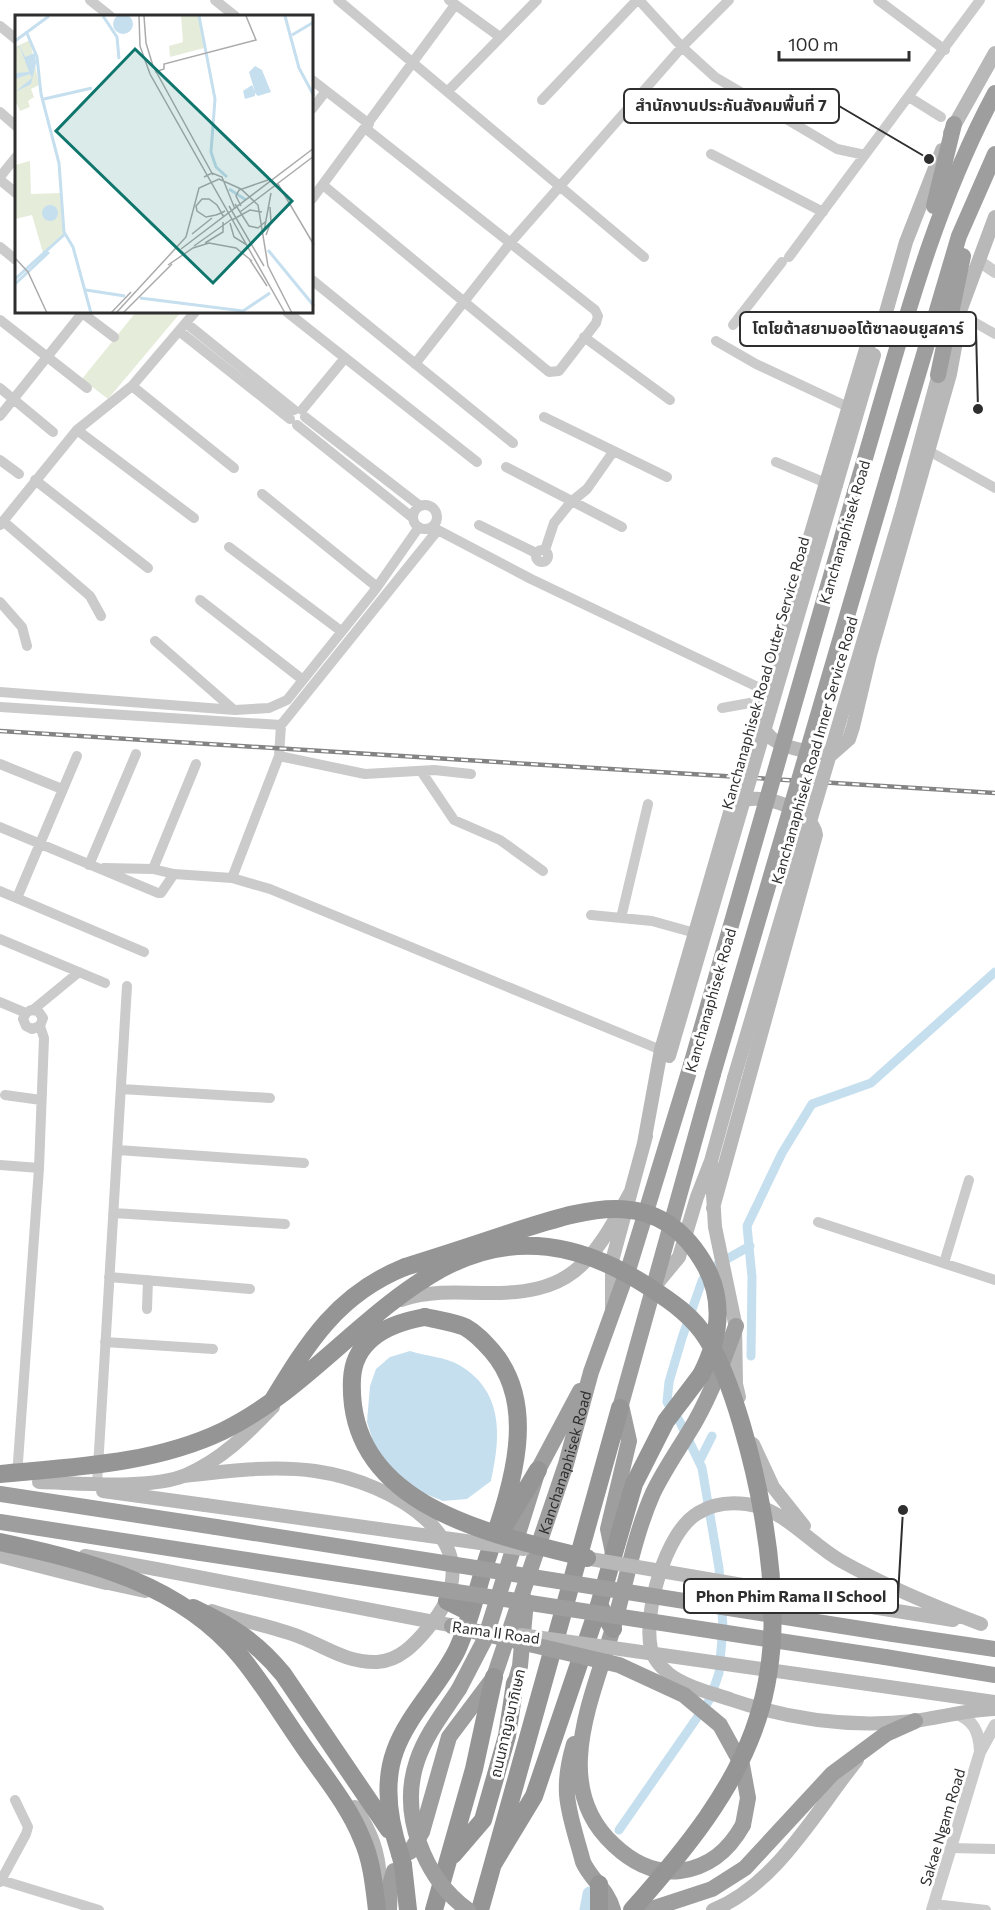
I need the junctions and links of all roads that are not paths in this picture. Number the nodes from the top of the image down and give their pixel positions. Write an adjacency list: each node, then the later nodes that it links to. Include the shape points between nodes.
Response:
1 (90, 0): 10 (street)
2 (215, 0): 11 (street)
3 (338, 0): 18 (street)
4 (537, 0): 13 (street)
5 (638, 0): 15 (street); 24 (street)
6 (729, 0): 15 (street)
7 (878, 0): 16 (street)
8 (978, 0): 16 (street)
9 (452, 2): 13 (street); 18 (street)
10 (109, 15)
11 (234, 15)
12 (0, 26): 14 (street)
13 (500, 37): 21 (street)
14 (15, 38)
15 (682, 47): 32 (street, via 725,83 837,148); 37 (street)
16 (945, 50): 23 (street)
17 (995, 53): 27 (main road, Kanchanaphisek Road Outer Service Road)
18 (413, 64): 21 (street); 29 (street)
19 (314, 82): 20 (street)
20 (326, 91): 25 (street); 29 (street)
21 (448, 91): 37 (street)
22 (995, 93): 45 (highway, Kanchanaphisek Road, via 965,150)
23 (909, 97): 27 (street); 32 (street)
24 (542, 100)
25 (314, 106)
26 (0, 112): 28 (street)
27 (947, 120): 45 (highway); 58 (main road, Kanchanaphisek Road Outer Service Road)
28 (15, 125)
29 (367, 126): 36 (street); 42 (street)
30 (711, 154): 40 (street)
31 (995, 154): 34 (highway, Kanchanaphisek Road)
32 (865, 155): 40 (street)
33 (15, 158): 35 (street)
34 (983, 177): 68 (highway); 169 (highway, Kanchanaphisek Road, bridge, via 959,236 888,476)
35 (0, 178): 38 (street)
36 (322, 185): 39 (street); 50 (street)
37 (560, 188): 42 (street); 44 (street)
38 (15, 192)
39 (314, 196)
40 (823, 212): 59 (street)
41 (995, 217): 47 (main road, Kanchanaphisek Road Inner Service Road)
42 (512, 242): 50 (street); 63 (street, via 595,310 596,323)
43 (0, 247): 46 (street)
44 (644, 257)
45 (926, 257): 172 (highway, Kanchanaphisek Road, bridge, via 691,1065)
46 (15, 259)
47 (979, 261): 48 (street); 55 (main road, Kanchanaphisek Road Inner Service Road)
48 (995, 272)
49 (314, 282): 67 (street)
50 (465, 302): 63 (street, via 549,372 559,371); 67 (street)
51 (80, 314): 65 (street)
52 (85, 314): 62 (street)
53 (193, 314): 57 (street)
54 (290, 314): 66 (street)
55 (957, 318): 61 (street); 68 (main road, Kanchanaphisek Road Inner Service Road); 81 (main road, via 950,375)
56 (0, 320): 65 (street)
57 (186, 322): 60 (street); 76 (street)
58 (883, 323): 74 (main road, via 866,349); 91 (main road, Kanchanaphisek Road Outer Service Road)
59 (733, 325)
60 (179, 332): 69 (street); 76 (street)
61 (995, 334)
62 (114, 337)
63 (584, 337): 73 (street)
64 (716, 341): 74 (street)
65 (48, 357): 71 (street); 72 (street)
66 (345, 358): 76 (street); 84 (street)
67 (415, 364): 80 (street)
68 (938, 375): 155 (main road, Kanchanaphisek Road Inner Service Road, bridge, via 902,511)
69 (132, 386): 78 (street); 87 (street)
70 (0, 388): 72 (street)
71 (87, 388)
72 (14, 399): 75 (street); 79 (street)
73 (669, 400)
74 (848, 407): 91 (main road)
75 (0, 416)
76 (298, 416): 95 (street); 97 (street)
77 (544, 417): 82 (street)
78 (77, 430): 90 (street); 96 (street)
79 (53, 432)
80 (513, 443)
81 (929, 452): 92 (street); 115 (main road, via 849,739 832,754 798,752 761,729 758,718)
82 (613, 453): 89 (street); 94 (street, via 587,489)
83 (0, 460): 88 (street)
84 (477, 462)
85 (776, 462): 91 (street)
86 (506, 467): 94 (street)
87 (234, 468)
88 (19, 474)
89 (667, 477)
90 (35, 480): 98 (street); 104 (street)
91 (831, 484): 115 (main road); 149 (main road, Kanchanaphisek Road Outer Service Road, bridge)
92 (995, 488)
93 (262, 494): 106 (street)
94 (571, 502): 100 (street); 103 (street, via 550,530)
95 (420, 506): 97 (street); 101 (street, via 435,510)
96 (194, 518)
97 (416, 522): 101 (street); 106 (street)
98 (2, 523): 109 (street, via 90,596)
99 (479, 525): 103 (street)
100 (622, 527)
101 (435, 528): 105 (street); 119 (street)
102 (229, 547): 110 (street)
103 (540, 555): 105 (street)
104 (148, 568)
105 (531, 579): 115 (street)
106 (376, 587): 110 (street)
107 (200, 600): 113 (street)
108 (0, 602): 112 (street, via 22,627)
109 (101, 616)
110 (341, 631): 113 (street)
111 (155, 641): 118 (street)
112 (27, 646)
113 (303, 680): 118 (street, via 279,706)
114 (0, 692): 118 (street)
115 (763, 696): 117 (street)
116 (0, 707): 119 (street)
117 (723, 708)
118 (235, 710)
119 (281, 725): 122 (street)
120 (136, 754): 131 (street)
121 (77, 756): 127 (street)
122 (279, 756): 125 (street, via 365,774); 135 (street)
123 (0, 764): 127 (street)
124 (196, 764): 132 (street)
125 (421, 771): 126 (street); 133 (street, via 454,820 500,840)
126 (471, 774)
127 (62, 789): 130 (street)
128 (648, 804): 139 (street)
129 (0, 827): 130 (street)
130 (40, 844): 131 (street); 137 (street)
131 (92, 866): 132 (street); 134 (street, via 158,893)
132 (153, 869): 134 (street)
133 (543, 871)
134 (174, 874): 135 (street)
135 (232, 878): 149 (street, via 270,889)
136 (0, 891): 137 (street)
137 (17, 898): 142 (street)
138 (591, 915): 139 (street)
139 (621, 918): 140 (street, via 652,921)
140 (695, 933): 149 (main road); 161 (main road, via 735,802 743,798 771,802 807,816 815,826 816,836 810,864)
141 (0, 939): 143 (street)
142 (144, 952)
143 (78, 972): 144 (street); 147 (street)
144 (105, 983)
145 (127, 986): 150 (street)
146 (0, 1002): 147 (street)
147 (30, 1011): 148 (street, via 41,1014); 148 (street, via 23,1019 26,1026)
148 (40, 1026): 153 (street, via 44,1038)
149 (665, 1053): 160 (main road, Kanchanaphisek Road Outer Service Road)
150 (121, 1089): 152 (street); 154 (street)
151 (5, 1095): 153 (street)
152 (270, 1098)
153 (41, 1100): 158 (street)
154 (118, 1150): 156 (street); 162 (street)
155 (711, 1161): 161 (main road); 169 (main road, Kanchanaphisek Road Inner Service Road, via 679,1257)
156 (303, 1163)
157 (0, 1165): 158 (street)
158 (39, 1168): 181 (street)
159 (969, 1180): 165 (street)
160 (630, 1193): 172 (main road, Kanchanaphisek Road Outer Service Road, via 612,1261); 178 (main road, via 593,1254 569,1275 532,1292 441,1291 388,1304 352,1325)
161 (713, 1208): 173 (main road)
162 (114, 1213): 164 (street); 166 (street)
163 (818, 1222): 165 (street)
164 (285, 1224)
165 (944, 1263): 168 (street)
166 (109, 1277): 167 (street); 174 (street)
167 (148, 1280): 170 (street); 171 (street)
168 (995, 1280)
169 (655, 1286): 177 (highway, Kanchanaphisek Road)
170 (250, 1288)
171 (147, 1309)
172 (613, 1315): 176 (highway, Kanchanaphisek Road)
173 (736, 1326): 191 (main road, via 736,1384 760,1461 788,1509); 200 (highway, via 693,1425 649,1504)
174 (105, 1342): 175 (street); 183 (street)
175 (213, 1349)
176 (591, 1372): 179 (highway); 192 (highway, Kanchanaphisek Road, via 566,1464)
177 (621, 1407): 188 (highway, via 629,1441 609,1521); 218 (highway, Kanchanaphisek Road)
178 (263, 1417): 180 (main road, via 225,1453); 188 (highway, bridge, via 307,1344 340,1307 377,1278 575,1212 617,1207 651,1216 668,1224 693,1247 709,1273 719,1317 717,1338 701,1375 666,1421 645,1458)
179 (538, 1470): 187 (highway); 228 (highway, bridge, via 485,1639 459,1689 429,1733 416,1763 416,1835 435,1875)
180 (184, 1476): 183 (main road); 195 (main road, via 292,1469 341,1477 384,1493 420,1514 445,1539 453,1567)
181 (6, 1477): 182 (main road); 230 (highway, bridge, via 126,1461 219,1433 278,1396 421,1281 451,1264 486,1252 524,1246 566,1248 603,1261 662,1295 690,1318 707,1339 733,1403 762,1508 774,1596 774,1636 763,1707 738,1768 700,1829)
182 (39, 1482): 183 (main road); 190 (main road, bridge)
183 (97, 1484)
184 (0, 1494): 201 (highway, bridge)
185 (0, 1522): 202 (highway, bridge)
186 (0, 1543): 199 (main road, Rama II Road, bridge); 224 (highway, bridge, via 70,1558 135,1580 192,1611 228,1642 255,1675 358,1829)
187 (491, 1547): 190 (highway, bridge, via 516,1456 518,1415 514,1391 499,1358 464,1327 425,1317 383,1329 358,1354 352,1369 354,1419 373,1460 402,1488 468,1525); 197 (highway)
188 (613, 1553): 196 (highway)
189 (0, 1556): 193 (main road)
190 (587, 1558): 198 (main road, bridge)
191 (838, 1559): 198 (main road, via 928,1604); 209 (main road, via 767,1509 723,1503 697,1513 679,1533 665,1561 653,1597 651,1651 672,1676 704,1691 780,1715 816,1721)
192 (529, 1572): 203 (highway, Kanchanaphisek Road); 204 (highway, ถนนกาญจนาภิเษก)
193 (99, 1581): 194 (main road); 224 (main road, via 182,1607 224,1630 251,1656 374,1838)
194 (176, 1600): 195 (main road, via 300,1636 340,1656 379,1662 396,1658 411,1647); 216 (highway, via 234,1628 268,1655 377,1810)
195 (447, 1601): 197 (highway)
196 (599, 1605): 200 (highway); 218 (highway, via 534,1796)
197 (469, 1612): 216 (highway, via 457,1650 395,1750 389,1794)
198 (988, 1625)
199 (452, 1626): 205 (main road, Rama II Road, bridge); 208 (highway, bridge, via 619,1665 684,1695 720,1725 742,1765 748,1798 743,1825 731,1845 715,1859 680,1871 644,1866 624,1854 604,1836 590,1815 580,1786 579,1754)
200 (613, 1629): 208 (highway)
201 (995, 1649)
202 (995, 1675)
203 (494, 1677): 216 (highway, via 449,1737 422,1832); 217 (highway, Kanchanaphisek Road, via 474,1769)
204 (515, 1683): 217 (highway, ถนนกาญจนาภิเษก, via 507,1736 483,1820)
205 (995, 1702)
206 (995, 1709): 207 (main road)
207 (955, 1713): 209 (main road); 212 (street, via 970,1720 976,1728)
208 (585, 1715): 221 (highway, via 565,1784)
209 (915, 1721): 211 (highway)
210 (995, 1725): 212 (street, Sakae Ngam Road)
211 (870, 1745): 231 (highway, via 832,1774 745,1868 711,1889); 232 (main road, via 789,1849 735,1899)
212 (980, 1752): 214 (street, Sakae Ngam Road)
213 (15, 1800): 219 (street, via 28,1827)
214 (951, 1848): 215 (street); 222 (street, Sakae Ngam Road)
215 (995, 1849)
216 (401, 1857): 225 (highway, via 390,1885); 226 (highway)
217 (448, 1860): 227 (highway, Kanchanaphisek Road)
218 (493, 1864): 220 (highway, Kanchanaphisek Road)
219 (0, 1881): 223 (street)
220 (485, 1886): 228 (highway, Kanchanaphisek Road); 229 (highway, Kanchanaphisek Road)
221 (601, 1894)
222 (933, 1907): 233 (street)
223 (99, 1910)
224 (379, 1910)
225 (389, 1910)
226 (408, 1910)
227 (434, 1910)
228 (469, 1910)
229 (480, 1910)
230 (632, 1910)
231 (648, 1910)
232 (713, 1910)
233 (986, 1910)

